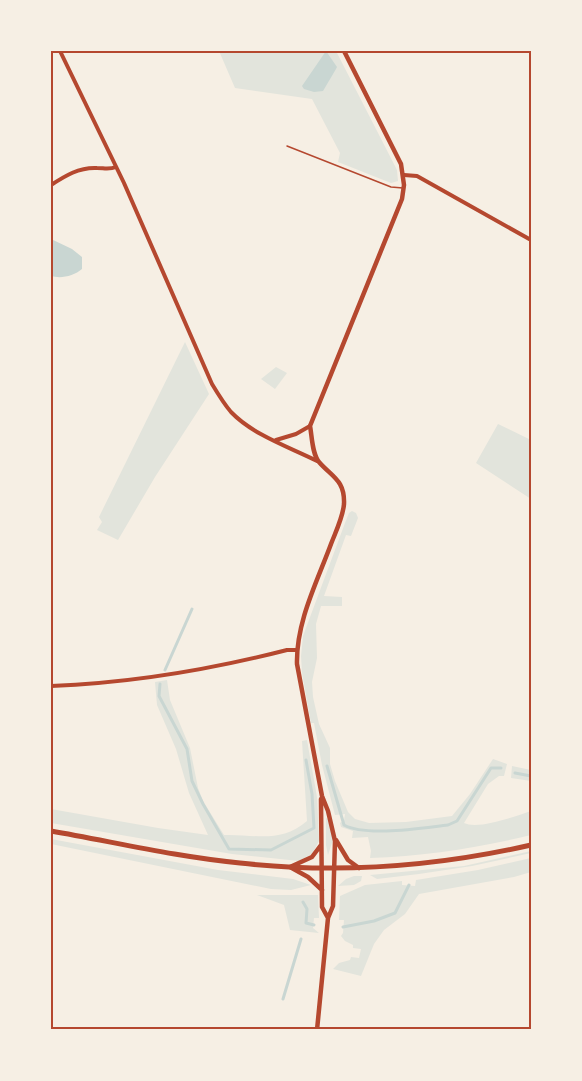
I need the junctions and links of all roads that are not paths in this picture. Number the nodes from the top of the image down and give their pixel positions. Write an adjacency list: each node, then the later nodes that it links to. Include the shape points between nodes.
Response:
1 (60, 51): 4 (street)
2 (344, 51): 5 (street)
3 (287, 146): 7 (lane, via 391,187)
4 (116, 167): 6 (street, via 78,170); 10 (street, via 221,400 241,421)
5 (404, 176): 7 (street); 8 (street, via 417,176)
6 (51, 185)
7 (404, 188): 9 (street)
8 (531, 240)
9 (310, 426): 10 (street); 11 (street)
10 (276, 440): 11 (street)
11 (317, 461): 12 (street, via 337,479 343,490 344,506 302,621)
12 (296, 650): 13 (street, via 183,674); 14 (street)
13 (51, 686)
14 (322, 796): 16 (street); 17 (street)
15 (51, 831): 19 (main road, via 199,858)
16 (334, 837): 21 (street); 22 (street, via 348,860)
17 (322, 844): 19 (street, via 312,857); 20 (street)
18 (531, 844): 22 (main road, via 442,862)
19 (290, 867): 20 (main road); 23 (street)
20 (322, 868): 21 (main road); 23 (street)
21 (334, 868): 22 (main road); 24 (street, via 333,906)
22 (359, 868)
23 (322, 890): 24 (street, via 322,907)
24 (328, 918): 25 (street)
25 (317, 1030)

